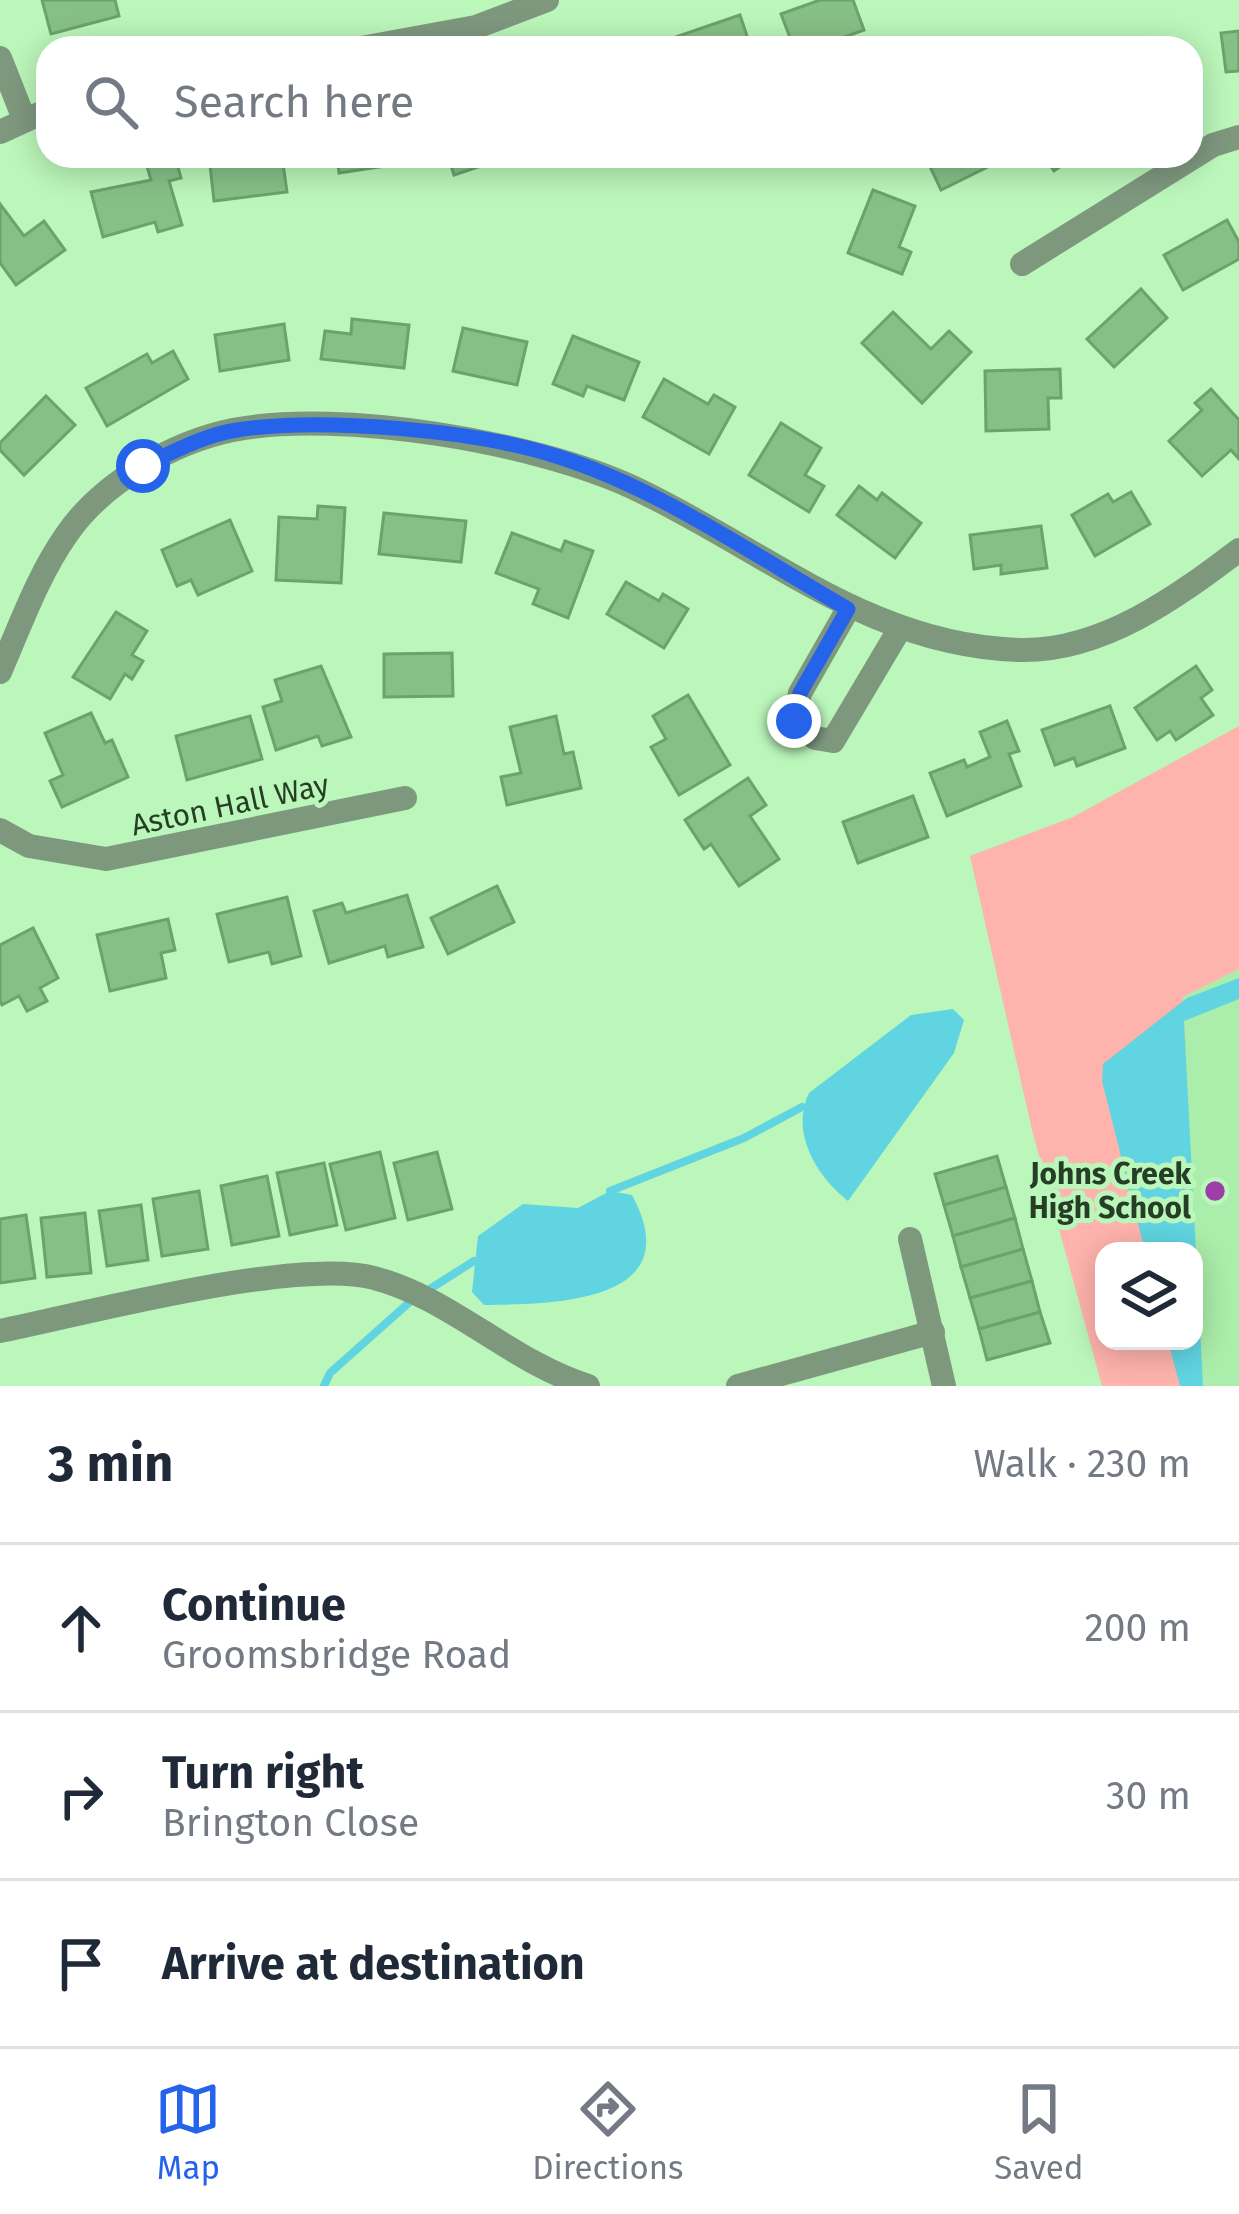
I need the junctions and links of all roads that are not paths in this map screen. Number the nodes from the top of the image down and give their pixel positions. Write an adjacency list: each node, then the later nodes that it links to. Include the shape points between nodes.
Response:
1 (547, 0): 2 (street)
2 (427, 36)
3 (0, 58): 4 (street)
4 (36, 114): 5 (street)
5 (0, 132)
6 (1239, 137): 7 (street)
7 (1203, 152)
8 (1177, 168): 9 (street)
9 (1022, 264)
10 (1239, 550): 12 (street, via 1143,616 1086,639 1025,651)
11 (848, 609): 12 (street); 12 (street, via 800,693 794,721 814,738 833,742); 13 (street, via 635,489 556,455 324,424 279,426 194,442 106,494 68,531)
12 (899, 630)
13 (0, 672)
14 (405, 798): 15 (street, Aston Hall Way, via 106,860 29,846)
15 (0, 830)
16 (910, 1239): 18 (street)
17 (0, 1331): 20 (street, via 311,1274 374,1277)
18 (933, 1332): 19 (street); 22 (street)
19 (817, 1374): 21 (street)
20 (588, 1386)
21 (738, 1386)
22 (944, 1386)

